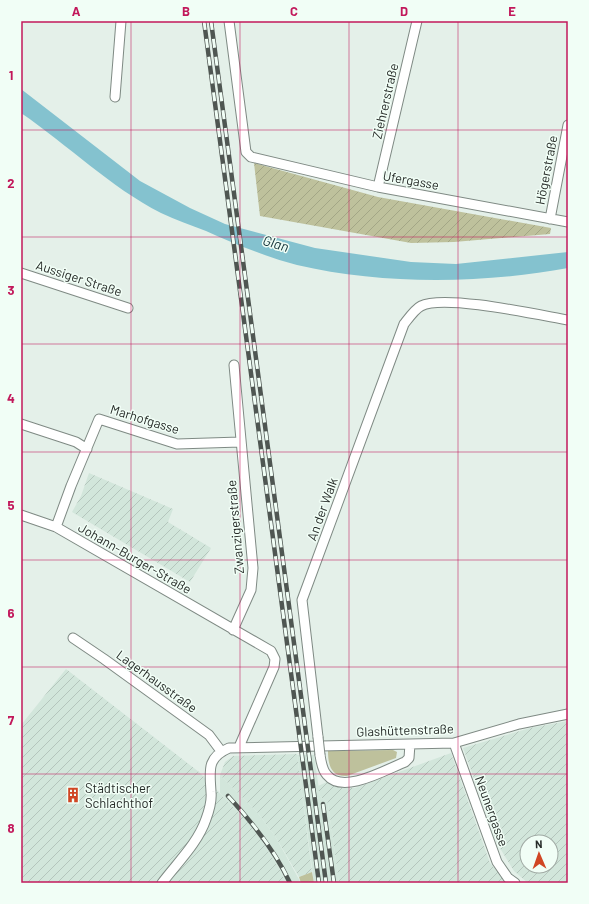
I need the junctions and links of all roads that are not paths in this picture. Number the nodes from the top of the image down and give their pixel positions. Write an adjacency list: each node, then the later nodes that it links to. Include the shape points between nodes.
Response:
1 (121, 21): 4 (street)
2 (229, 21): 6 (street, Ufergasse, via 246,152 251,157)
3 (417, 21): 6 (street, Ziehrerstraße)
4 (115, 97)
5 (568, 125): 7 (street, Högerstraße)
6 (378, 187): 7 (street, Ufergasse)
7 (550, 219): 8 (street, Ufergasse)
8 (568, 222)
9 (21, 273): 10 (street, Aussiger Straße)
10 (128, 308)
11 (568, 320): 22 (street, An der Walk, bridge, via 484,305 443,302 420,306 404,324 302,600 320,755 326,775 332,780 344,783 357,781 406,762 409,758)
12 (234, 365): 14 (street, Zwanzigerstraße)
13 (21, 424): 15 (street, via 76,442)
14 (240, 442): 15 (street, Marhofgasse, via 176,444 99,419); 18 (street, Zwanzigerstraße, via 253,568 251,590)
15 (87, 449): 17 (street)
16 (21, 515): 17 (street, Johann-Burger-Straße)
17 (56, 527): 18 (street, Johann-Burger-Straße)
18 (233, 630): 23 (street, via 270,652 276,659)
19 (73, 638): 24 (street, Lagerhausstraße, via 209,735)
20 (568, 714): 21 (street, Glashüttenstraße, via 519,724)
21 (454, 743): 22 (street, Glashüttenstraße); 26 (street, Neunergasse, via 497,862 508,878)
22 (410, 744): 23 (street, Glashüttenstraße)
23 (239, 747): 24 (street)
24 (222, 751): 25 (street, via 210,766 211,803 206,820 198,836)
25 (162, 883)
26 (515, 883)

